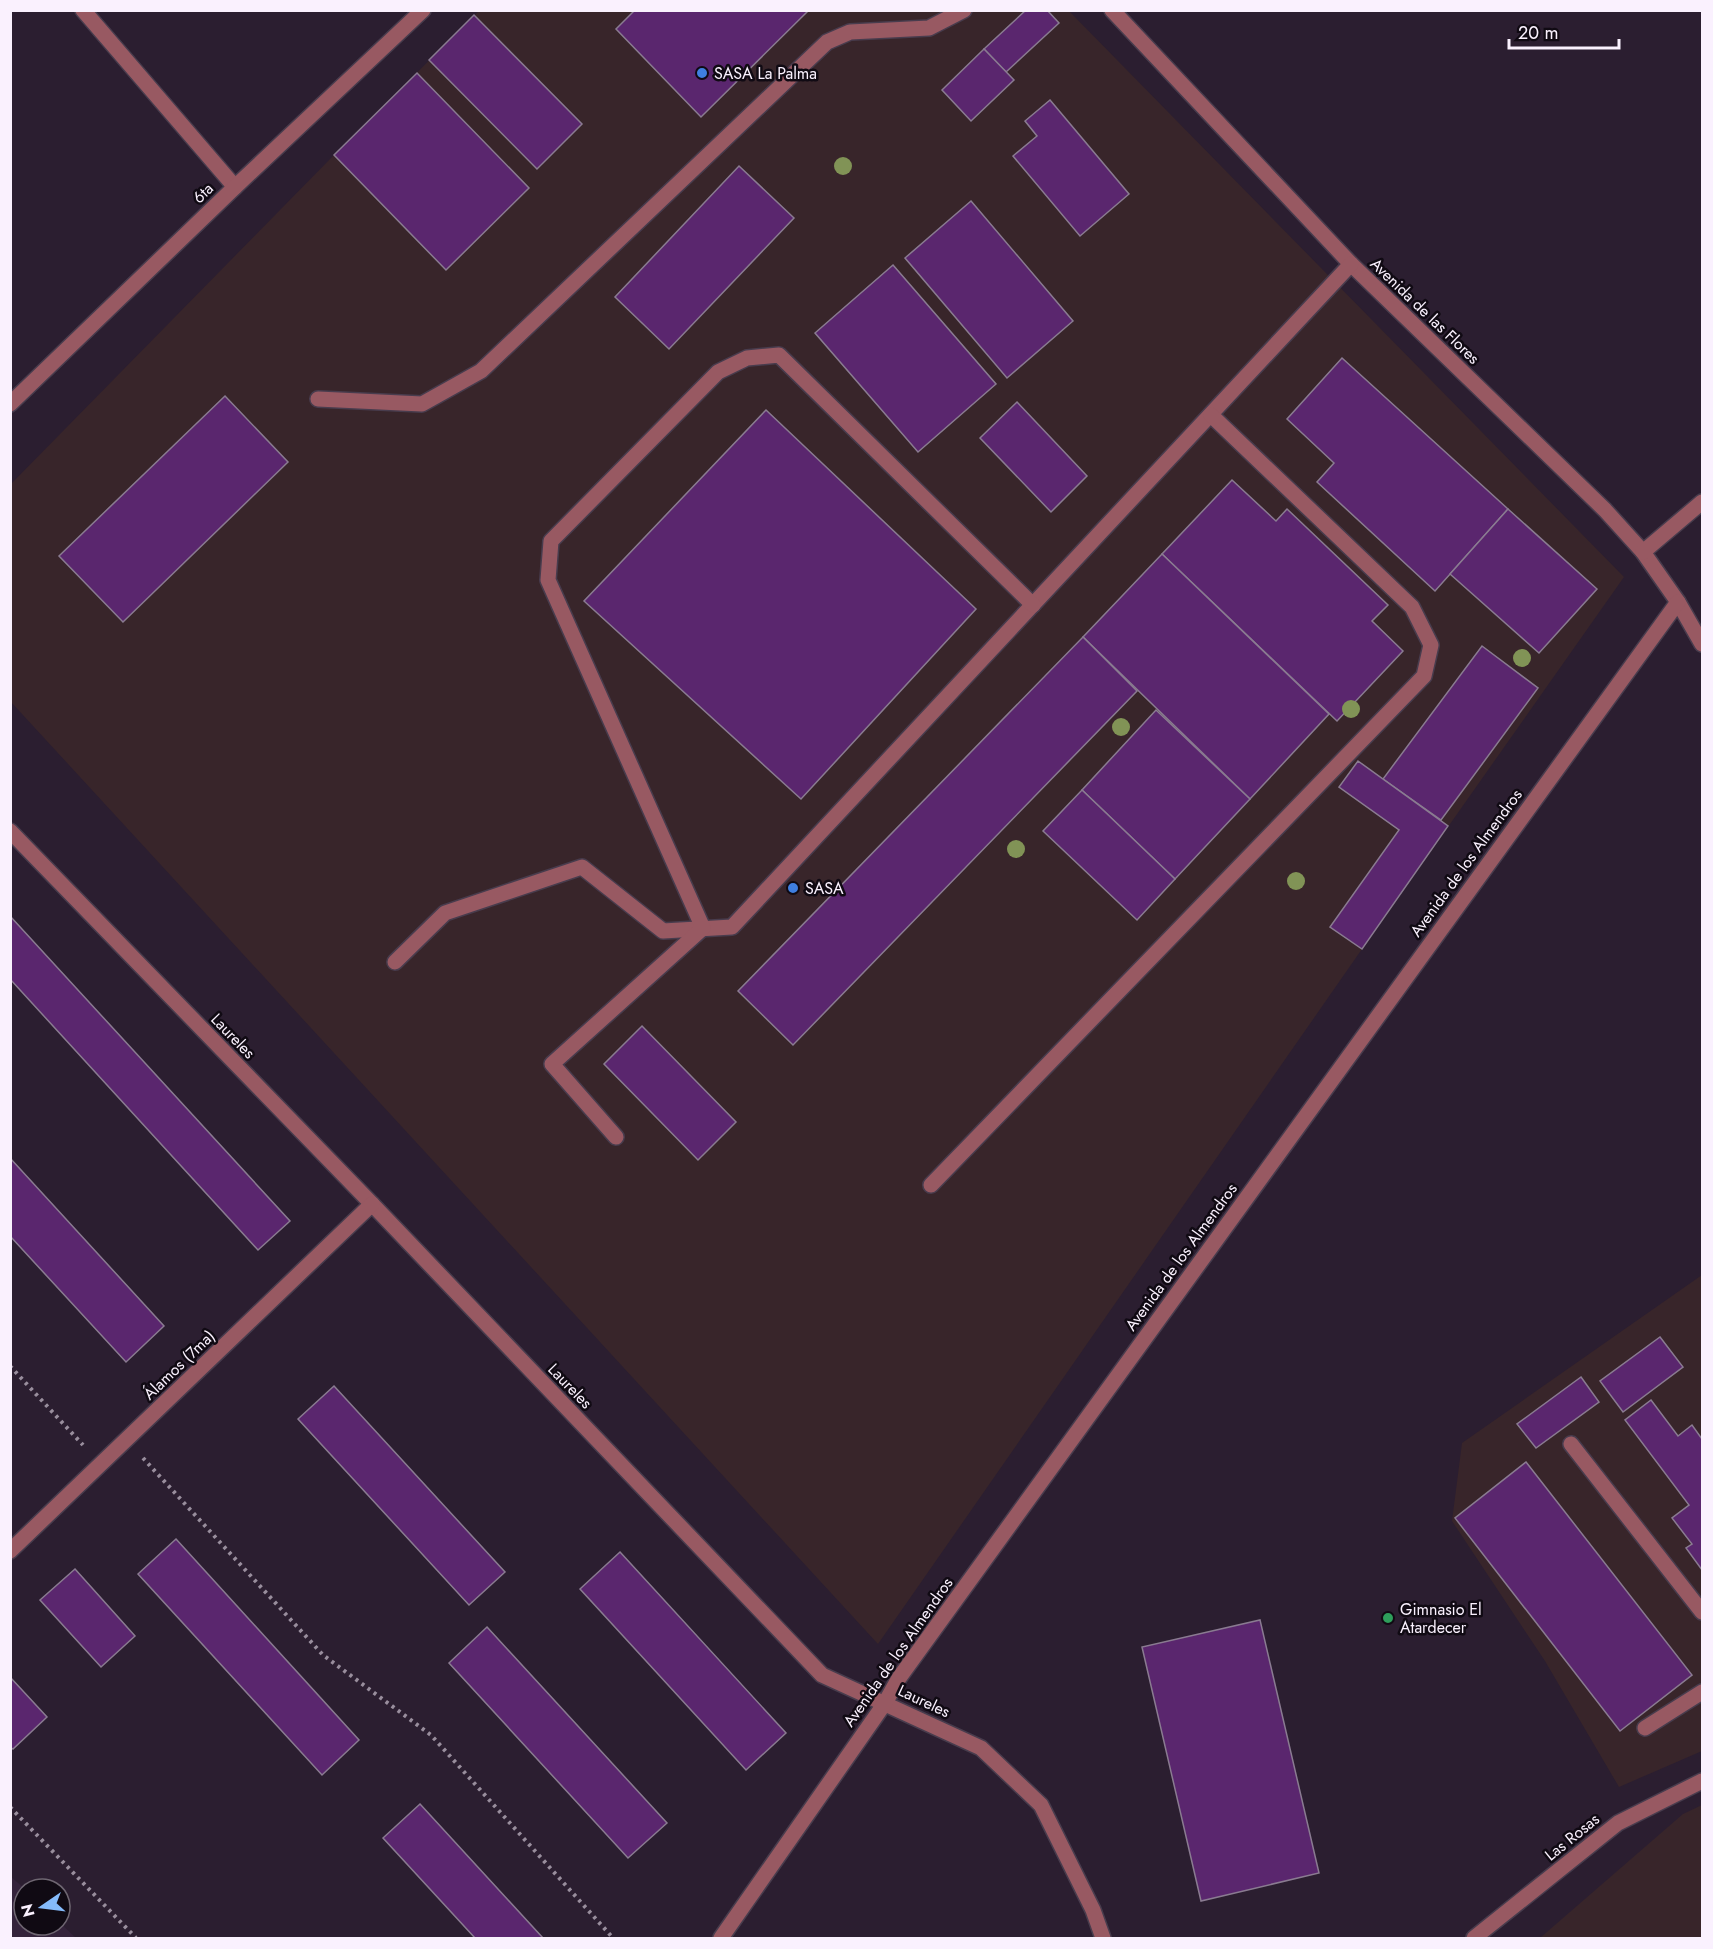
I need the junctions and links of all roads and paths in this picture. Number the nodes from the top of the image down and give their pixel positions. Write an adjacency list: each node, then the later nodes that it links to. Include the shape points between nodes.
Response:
1 (83, 10): 5 (street)
2 (423, 10): 5 (street, 6ta)
3 (964, 10): 7 (street, via 929,28 850,32 827,42 481,371 422,404)
4 (1112, 10): 6 (street, Avenida de las Flores)
5 (235, 187): 8 (street, 6ta)
6 (1351, 264): 9 (street); 11 (street, Avenida de las Flores, via 1605,510)
7 (318, 399)
8 (10, 405)
9 (1211, 415): 13 (street); 19 (street, via 1412,607 1431,645 1424,676)
10 (1702, 502): 11 (street)
11 (1643, 552): 12 (street, Avenida de las Flores)
12 (1678, 602): 14 (street, Avenida de las Flores); 28 (street, Avenida de los Almendros, via 906,1668)
13 (1033, 605): 16 (street, via 732,927); 16 (street, via 779,355 747,358 718,372 551,541 548,580)
14 (1702, 644)
15 (10, 831): 20 (street, Laureles)
16 (703, 928): 17 (street, via 663,930 582,867 445,913); 18 (street, via 552,1064)
17 (395, 963)
18 (616, 1137)
19 (931, 1185)
20 (372, 1204): 22 (street, Álamos (7ma)); 28 (street, Laureles, via 822,1675)
21 (10, 1366): 24 (path)
22 (127, 1440): 24 (street, Álamos (7ma)); 33 (path, via 323,1655 431,1735)
23 (1571, 1443): 26 (street)
24 (101, 1465): 25 (street, Álamos (7ma))
25 (10, 1551)
26 (1702, 1612)
27 (1702, 1692): 29 (street)
28 (885, 1703): 34 (street, Avenida de los Almendros); 35 (street, Laureles, via 981,1748 1041,1805)
29 (1645, 1728)
30 (1702, 1781): 36 (street, Las Rosas, via 1618,1823)
31 (10, 1807): 32 (path)
32 (135, 1938)
33 (613, 1938)
34 (721, 1938)
35 (1103, 1938)
36 (1474, 1938)

